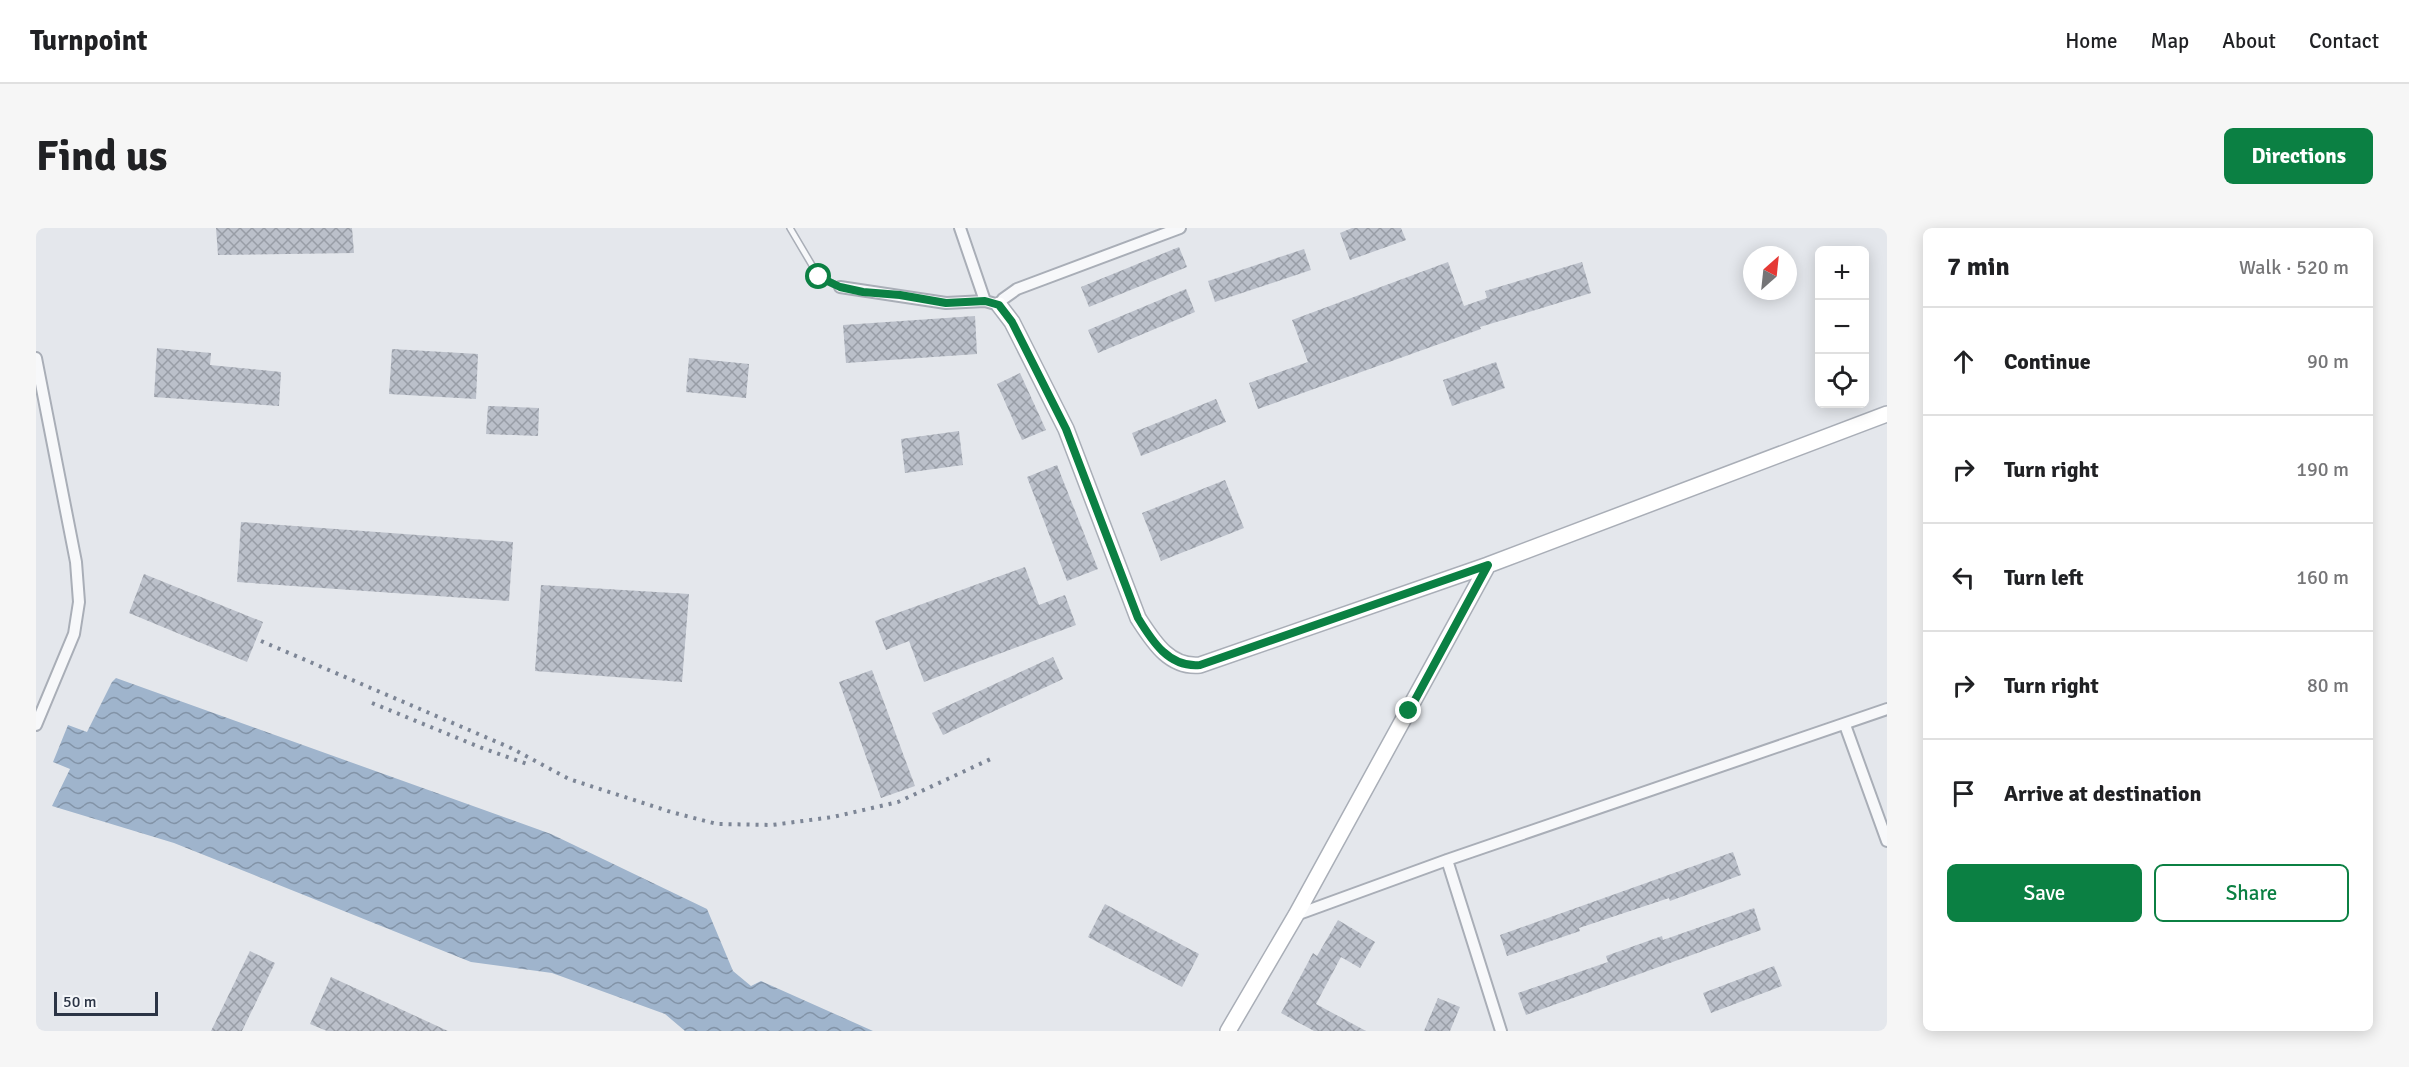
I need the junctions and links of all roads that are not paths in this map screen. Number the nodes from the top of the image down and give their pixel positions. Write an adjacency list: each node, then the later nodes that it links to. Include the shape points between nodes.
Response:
1 (790, 228): 4 (lane, via 819,277)
2 (960, 228): 5 (street)
3 (1179, 228): 5 (street, via 1017,289)
4 (840, 287): 5 (street, via 946,303)
5 (992, 303): 8 (main road, via 1012,322 1066,429 1138,618 1155,645 1175,661 1200,665)
6 (36, 358): 10 (street, via 76,562 79,602 74,634)
7 (1887, 414): 8 (main road)
8 (1488, 565): 14 (main road)
9 (1887, 709): 11 (street)
10 (36, 725)
11 (1845, 725): 12 (street); 13 (street)
12 (1887, 841)
13 (1447, 860): 14 (street); 16 (street)
14 (1296, 915): 15 (main road)
15 (1228, 1031)
16 (1501, 1031)

